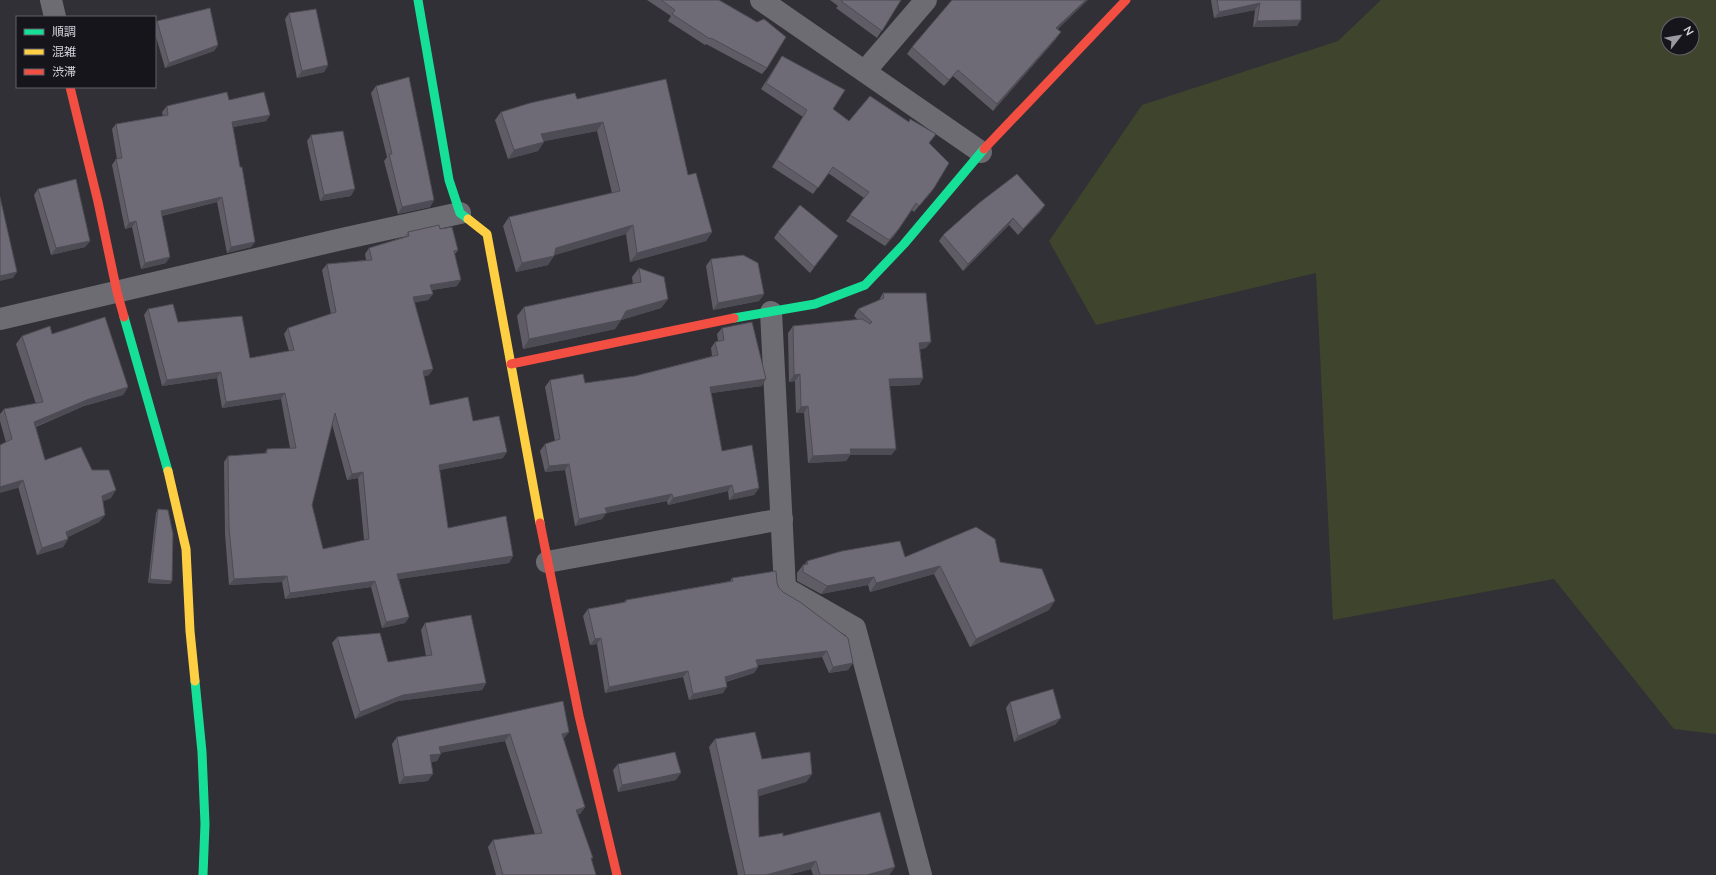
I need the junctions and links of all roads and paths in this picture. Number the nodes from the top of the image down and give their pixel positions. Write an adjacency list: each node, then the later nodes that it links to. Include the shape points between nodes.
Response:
1 (418, 0): 8 (street, via 449,180)
2 (761, 0): 5 (street)
3 (926, 0): 5 (street)
4 (1126, 0): 7 (street)
5 (865, 71): 7 (street)
6 (70, 88): 9 (street)
7 (981, 152): 10 (street, via 904,244 865,285 815,304)
8 (460, 213): 9 (street, via 342,238); 12 (street, via 487,234)
9 (117, 292): 11 (street); 15 (street, via 174,491 186,549 190,631 202,752 205,824)
10 (771, 312): 12 (street); 13 (street)
11 (0, 319)
12 (511, 364): 14 (street)
13 (782, 519): 14 (street); 17 (street, via 785,588 854,628)
14 (547, 562): 16 (street, via 581,729)
15 (203, 875)
16 (617, 875)
17 (921, 875)

